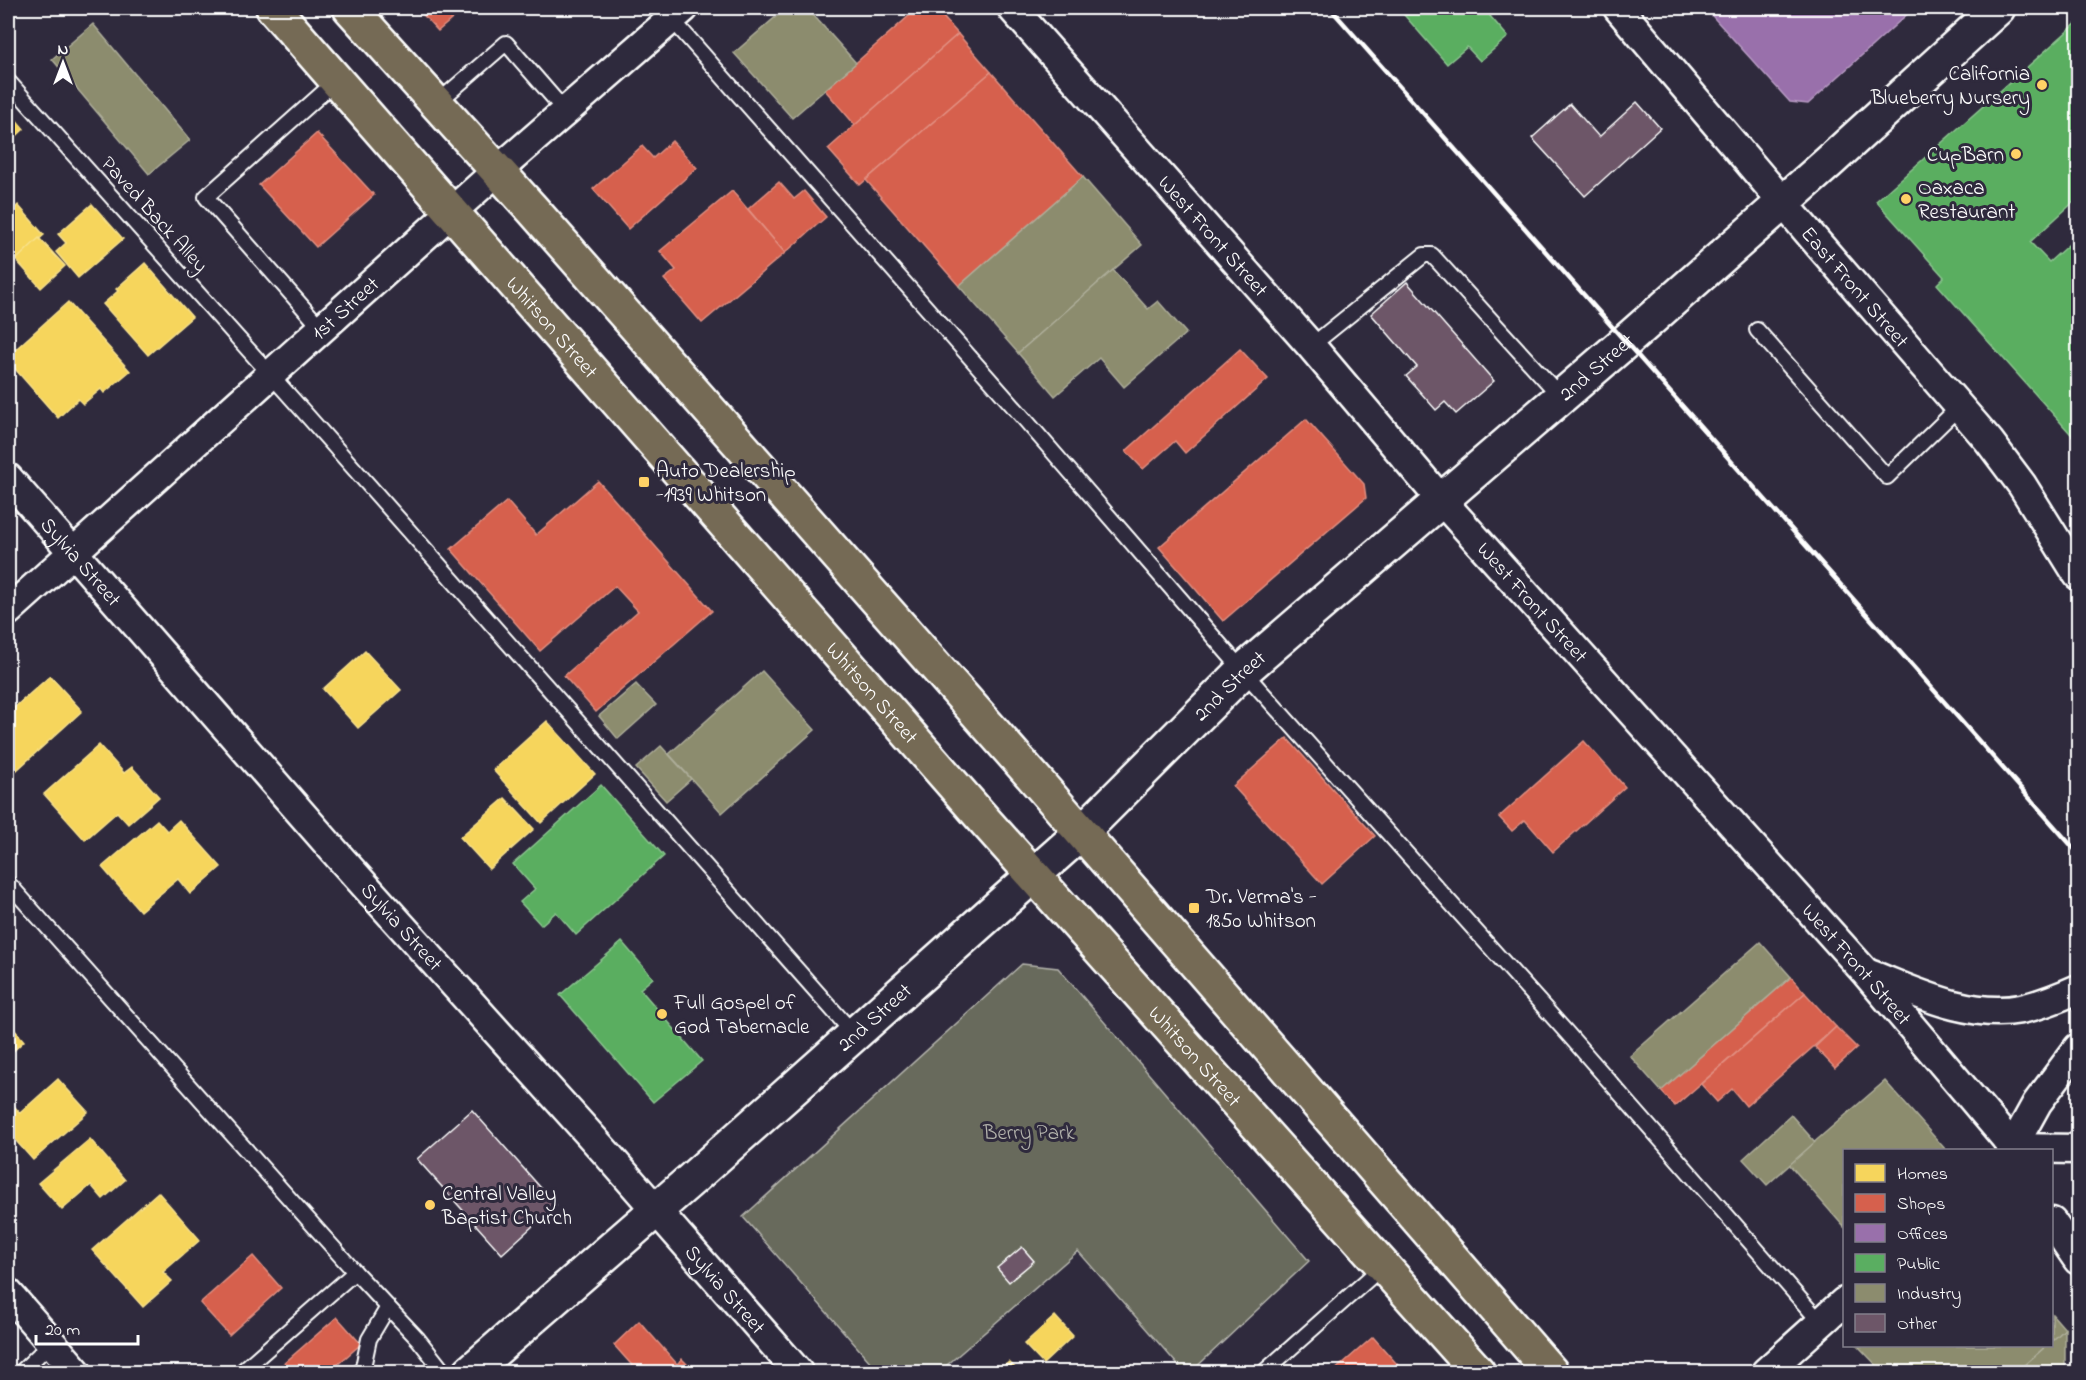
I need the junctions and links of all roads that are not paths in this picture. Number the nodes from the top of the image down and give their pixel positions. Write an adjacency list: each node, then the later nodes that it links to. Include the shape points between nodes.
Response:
1 (273, 8): 8 (main road, Whitson Street)
2 (350, 8): 9 (main road)
3 (1012, 8): 16 (street, West Front Street)
4 (1618, 8): 12 (street, East Front Street)
5 (1989, 10): 12 (main road, 2nd Street)
6 (673, 11): 10 (street, 1st Street); 25 (lane)
7 (8, 81): 17 (lane, Paved Back Alley)
8 (336, 81): 13 (main road, Whitson Street); 14 (lane, via 206,197)
9 (436, 104): 10 (lane, via 506,43); 11 (main road)
10 (565, 111): 11 (street, 1st Street)
11 (497, 171): 13 (street, 1st Street); 26 (main road)
12 (1783, 202): 18 (main road, 2nd Street); 19 (street, East Front Street)
13 (451, 213): 14 (street, 1st Street); 27 (main road, Whitson Street)
14 (322, 329): 17 (street, 1st Street)
15 (1757, 330): 19 (lane, via 1887,477)
16 (1311, 346): 18 (lane, via 1424,255 1432,255); 21 (street, West Front Street)
17 (270, 374): 22 (street, 1st Street); 31 (lane, Paved Back Alley)
18 (1560, 396): 21 (main road, 2nd Street)
19 (1960, 406): 23 (street, East Front Street, via 2022,485)
20 (8, 478): 22 (street, Sylvia Street)
21 (1442, 501): 25 (main road, 2nd Street); 29 (street, West Front Street)
22 (74, 553): 24 (street, 1st Street); 37 (street, Sylvia Street)
23 (2079, 575)
24 (8, 611)
25 (1243, 671): 26 (main road, 2nd Street); 45 (lane)
26 (1081, 833): 27 (main road, 2nd Street); 56 (main road)
27 (1033, 875): 31 (main road, 2nd Street); 40 (main road, Whitson Street)
28 (8, 883): 41 (lane)
29 (1866, 973): 30 (street, via 1968,1009 2020,1009); 33 (street, West Front Street)
30 (2079, 988)
31 (854, 1034): 37 (main road, 2nd Street)
32 (2079, 1048): 34 (street, via 2037,1103)
33 (2012, 1149)
34 (2014, 1149)
35 (2053, 1149): 36 (street)
36 (2079, 1149)
37 (656, 1210): 52 (main road, 2nd Street); 53 (street, Sylvia Street)
38 (2053, 1223): 39 (street)
39 (2079, 1260)
40 (1383, 1266): 54 (lane); 55 (main road, Whitson Street)
41 (355, 1272): 44 (lane); 50 (lane)
42 (8, 1293): 46 (street)
43 (1843, 1304): 45 (street)
44 (388, 1307): 47 (lane, via 369,1339); 51 (lane)
45 (1821, 1323): 57 (street)
46 (51, 1343): 48 (lane); 49 (street)
47 (362, 1371)
48 (21, 1372)
49 (77, 1372)
50 (241, 1372)
51 (444, 1372)
52 (470, 1372)
53 (798, 1372)
54 (1264, 1372)
55 (1478, 1372)
56 (1551, 1372)
57 (1766, 1372)

